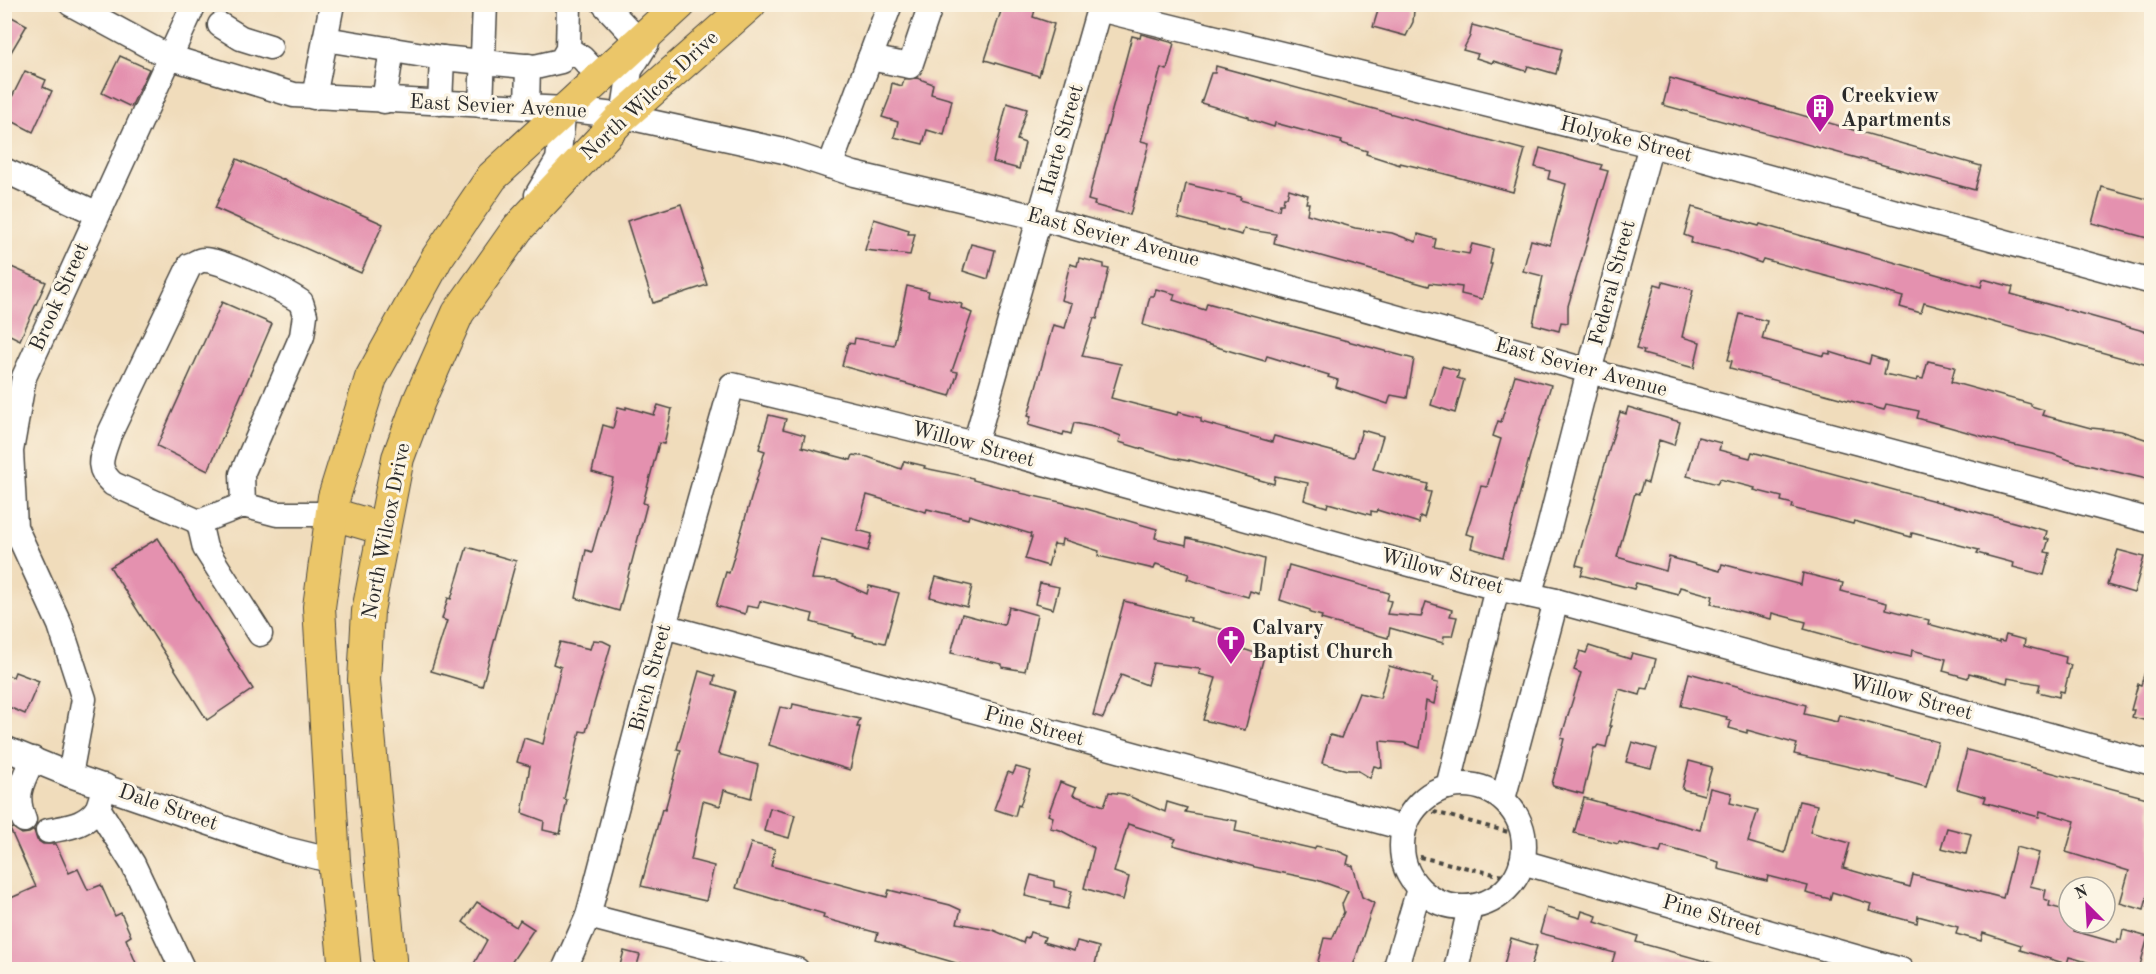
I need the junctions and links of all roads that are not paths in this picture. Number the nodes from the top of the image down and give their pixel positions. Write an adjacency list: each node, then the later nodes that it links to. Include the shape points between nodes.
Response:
1 (71, 4): 18 (street, East Sevier Avenue)
2 (194, 4): 18 (street, Brook Street)
3 (332, 4): 14 (street)
4 (484, 4): 21 (street)
5 (569, 4): 16 (street)
6 (604, 4): 11 (street)
7 (750, 4): 31 (main road, North Wilcox Drive)
8 (890, 4): 20 (street)
9 (931, 4): 20 (street, via 910,66)
10 (1099, 9): 32 (street, Holyoke Street); 36 (street, Harte Street)
11 (659, 23): 24 (main road); 31 (street, via 630,70)
12 (220, 25): 13 (street)
13 (241, 38): 15 (street); 23 (street)
14 (325, 39): 17 (street); 25 (street)
15 (270, 47)
16 (568, 49): 22 (street, via 561,61); 24 (street)
17 (392, 50): 19 (street); 26 (street)
18 (170, 57): 23 (street, East Sevier Avenue); 35 (street, Brook Street)
19 (442, 58): 21 (street); 27 (street)
20 (870, 58): 33 (street)
21 (482, 62): 22 (street); 28 (street)
22 (528, 66): 29 (street)
23 (227, 75): 25 (street, East Sevier Avenue)
24 (600, 77): 30 (main road)
25 (314, 97): 26 (street, East Sevier Avenue)
26 (384, 100): 27 (street, East Sevier Avenue)
27 (440, 103): 28 (street, East Sevier Avenue)
28 (481, 105): 29 (street, East Sevier Avenue)
29 (527, 107): 30 (street, East Sevier Avenue)
30 (564, 109): 31 (street, East Sevier Avenue); 37 (street, via 558,160); 44 (main road, via 492,177 437,258 371,378)
31 (623, 116): 33 (street, East Sevier Avenue, via 784,151); 37 (main road, North Wilcox Drive)
32 (1651, 146): 38 (street, Holyoke Street); 39 (street, Federal Street)
33 (830, 166): 36 (street, East Sevier Avenue)
34 (4, 170): 35 (street)
35 (98, 214): 40 (street, Brook Street)
36 (1040, 218): 39 (street, East Sevier Avenue); 42 (street, Harte Street)
37 (518, 228): 47 (main road, North Wilcox Drive, via 458,313 398,458)
38 (2151, 282)
39 (1589, 371): 45 (street, East Sevier Avenue); 50 (street, Federal Street)
40 (14, 372): 48 (street, Brook Street, via 11,451)
41 (732, 385): 42 (street, Willow Street); 52 (street, Birch Street)
42 (975, 444): 49 (street, Willow Street)
43 (243, 505): 44 (street, via 277,514); 46 (street); 46 (street, via 242,474 302,336 305,315 302,302 281,289 217,262 202,260 190,265 109,435 100,464 103,475 113,484)
44 (332, 514): 47 (main road); 64 (main road, via 319,608)
45 (2151, 521)
46 (199, 522): 53 (street, via 205,548)
47 (384, 529): 66 (main road, North Wilcox Drive, via 368,611 364,680)
48 (15, 552): 57 (street, Brook Street, via 60,625 84,699)
49 (1497, 588): 50 (street, Willow Street); 58 (street)
50 (1529, 595): 51 (street, Willow Street)
51 (1556, 601): 56 (street, Willow Street); 60 (street)
52 (664, 626): 62 (street, Pine Street); 69 (street, Birch Street)
53 (260, 634)
54 (4, 748): 55 (street, Dale Street)
55 (33, 759): 57 (street, Dale Street); 61 (street, via 19,789 18,805)
56 (2151, 763)
57 (70, 775): 59 (street, Dale Street)
58 (1448, 787): 60 (street, via 1467,784); 62 (street, via 1429,795 1416,807)
59 (102, 797): 63 (street, via 92,818); 64 (street, Dale Street); 70 (street)
60 (1503, 799): 65 (street, via 1522,828 1524,845)
61 (24, 820)
62 (1404, 828): 67 (street, via 1403,861)
63 (48, 831)
64 (334, 861): 66 (main road); 71 (main road)
65 (1519, 871): 68 (street, via 1503,892); 77 (street, Pine Street)
66 (382, 873): 72 (main road, North Wilcox Drive)
67 (1419, 889): 68 (street, via 1434,900); 75 (street)
68 (1470, 907): 76 (street)
69 (588, 916): 73 (street, Birch Street); 74 (street)
70 (183, 969)
71 (345, 969)
72 (391, 969)
73 (564, 969)
74 (797, 969)
75 (1395, 969)
76 (1456, 969)
77 (1902, 969)

